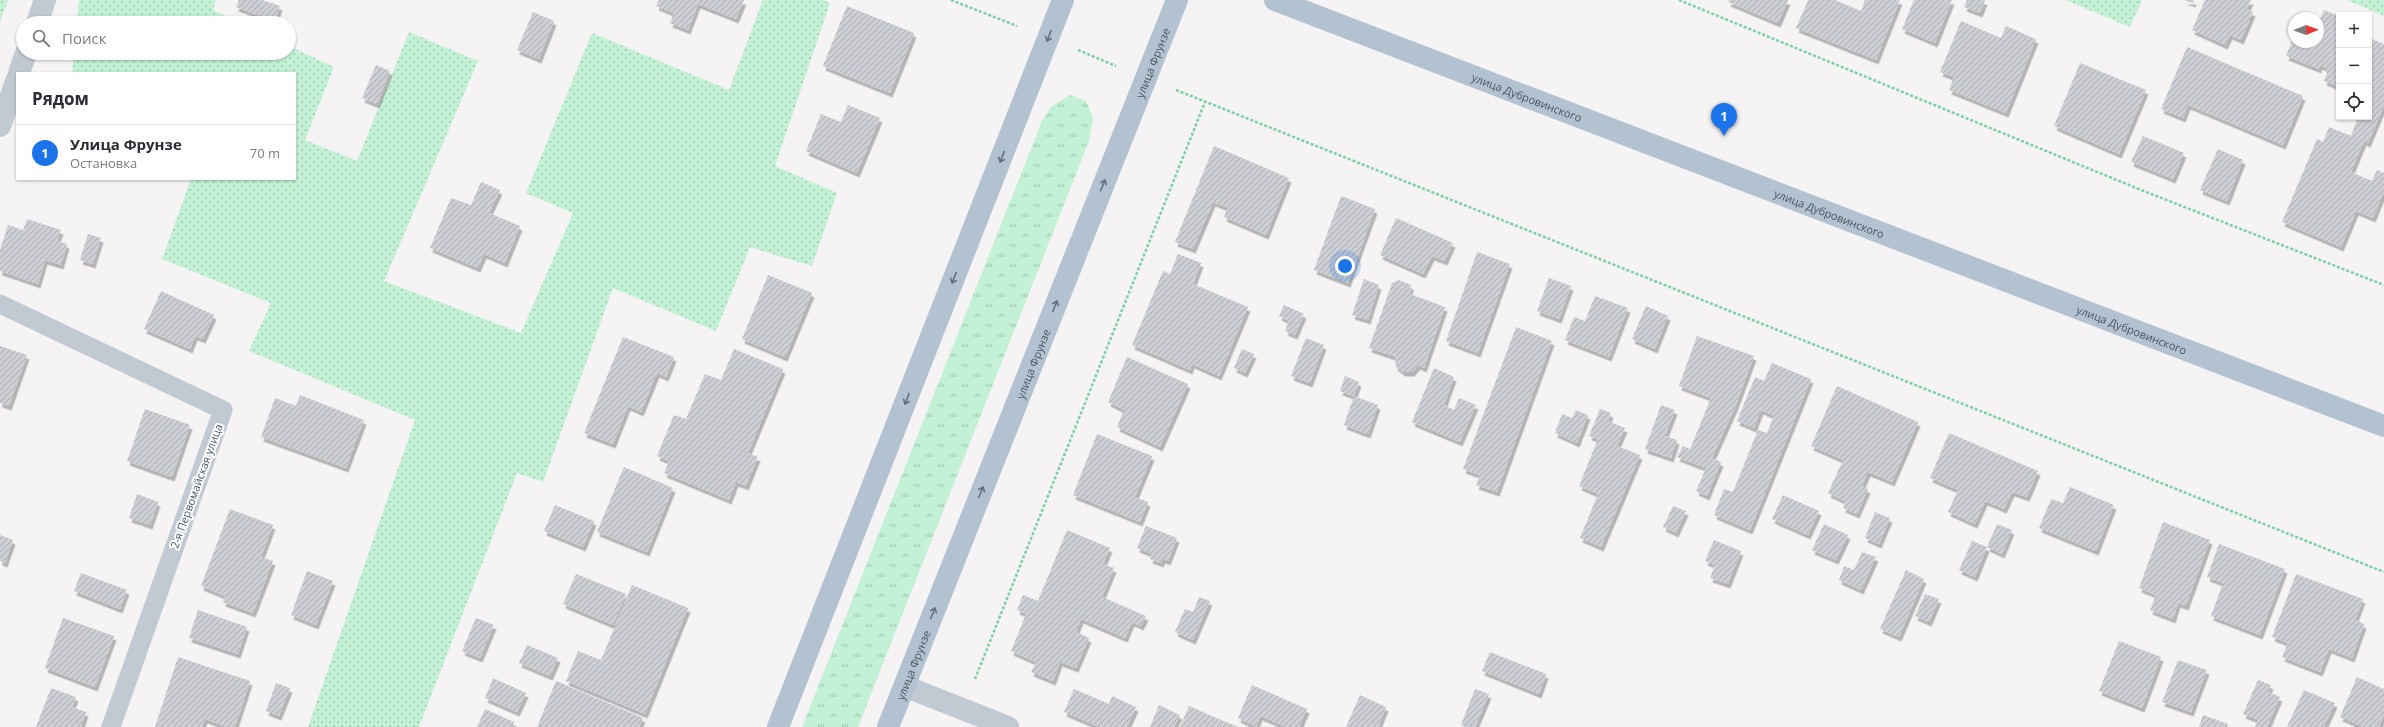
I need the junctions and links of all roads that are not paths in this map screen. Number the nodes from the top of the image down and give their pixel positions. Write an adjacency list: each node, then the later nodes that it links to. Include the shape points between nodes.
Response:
1 (45, 0): 5 (street)
2 (1063, 0): 14 (main road, one-way to 14)
3 (1177, 0): 12 (main road, улица Фрунзе, one-way to 3)
4 (1275, 0): 11 (main road, улица Дубровинского)
5 (39, 16)
6 (24, 60): 7 (street)
7 (19, 72)
8 (16, 82): 9 (street)
9 (0, 126)
10 (0, 304): 13 (lane, 2-я Первомайская улица, via 223,410)
11 (2384, 426)
12 (904, 686): 15 (main road, улица Фрунзе); 16 (street)
13 (110, 727)
14 (778, 727)
15 (888, 727)
16 (1008, 727)

